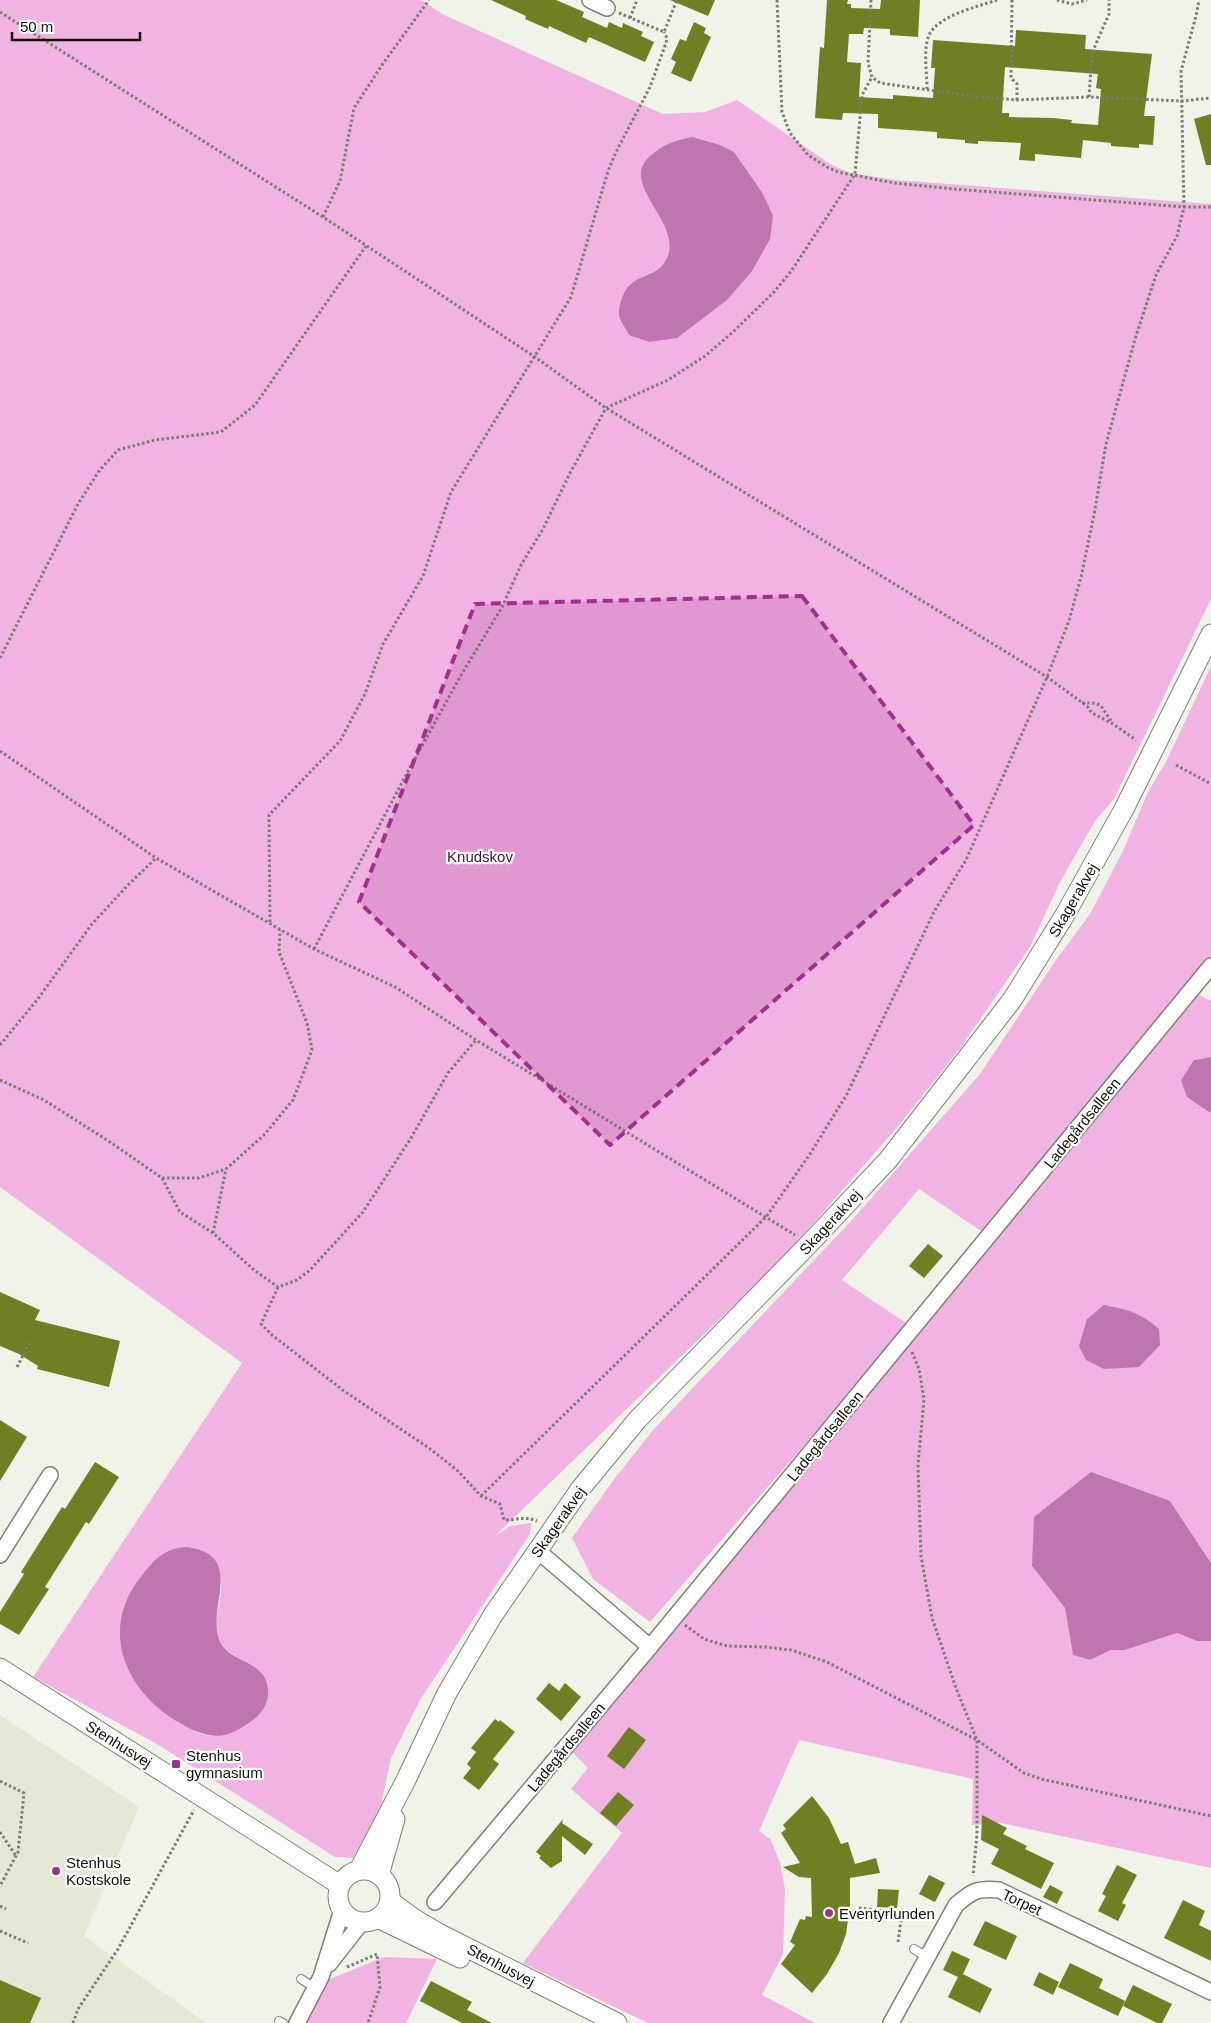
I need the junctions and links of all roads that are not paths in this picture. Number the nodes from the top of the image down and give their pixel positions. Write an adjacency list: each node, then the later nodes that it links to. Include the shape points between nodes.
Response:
1 (590, 0): 2 (street)
2 (607, 8)
3 (1211, 634): 6 (street, Skagerakvej, via 1124,809 1066,913 1012,1000 888,1160 638,1419 581,1488)
4 (1211, 966): 8 (street, Ladegårdsalleen)
5 (50, 1475): 7 (street)
6 (538, 1551): 8 (street); 10 (street, Skagerakvej, via 493,1615 447,1693)
7 (0, 1555)
8 (650, 1647): 15 (street, Ladegårdsalleen)
9 (0, 1668): 13 (street, Stenhusvej)
10 (406, 1780): 11 (street, Skagerakvej); 12 (street, Skagerakvej)
11 (359, 1870): 12 (street); 13 (street, via 351,1873)
12 (379, 1875): 14 (street, via 389,1888)
13 (340, 1885): 16 (street, via 338,1898)
14 (390, 1901): 17 (street, via 386,1910); 26 (street, Stenhusvej, via 440,1934)
15 (435, 1902)
16 (342, 1910): 17 (street, via 350,1918); 20 (street)
17 (370, 1920): 20 (street); 25 (street, Stenhusvej, via 491,1973)
18 (914, 1949): 19 (lane)
19 (927, 1956): 23 (street, Torpet, via 956,1905 972,1892 999,1890); 27 (street)
20 (322, 1973): 22 (street)
21 (301, 1979): 22 (lane)
22 (315, 1988): 24 (street)
23 (1211, 1992)
24 (297, 2023)
25 (588, 2023)
26 (616, 2023)
27 (891, 2023)

